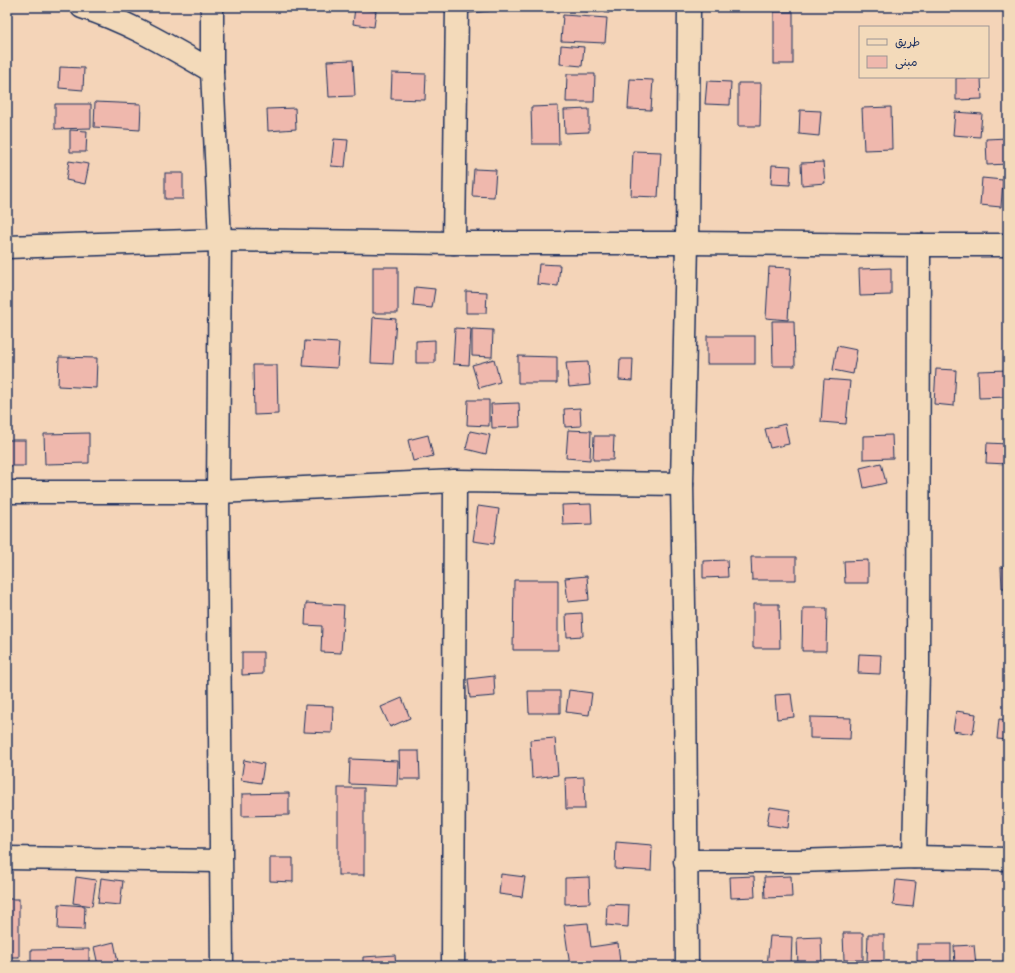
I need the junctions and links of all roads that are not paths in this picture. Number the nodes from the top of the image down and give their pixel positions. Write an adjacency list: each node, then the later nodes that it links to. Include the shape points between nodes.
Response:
1 (82, 7): 5 (street, via 115,18)
2 (212, 7): 5 (street)
3 (457, 7): 7 (street)
4 (689, 7): 8 (street)
5 (212, 71): 6 (street)
6 (220, 240): 7 (street); 11 (street); 15 (street)
7 (454, 243): 8 (street)
8 (687, 243): 9 (street); 13 (street)
9 (919, 245): 10 (street); 16 (street, via 918,670)
10 (1008, 245)
11 (7, 247)
12 (455, 481): 13 (street); 15 (street); 22 (street)
13 (682, 484): 20 (street)
14 (7, 492): 15 (street)
15 (218, 492): 19 (street)
16 (914, 857): 18 (street); 20 (street)
17 (7, 858): 19 (street)
18 (1008, 859)
19 (220, 861): 21 (street)
20 (685, 861): 23 (street)
21 (222, 966)
22 (453, 966)
23 (687, 966)

